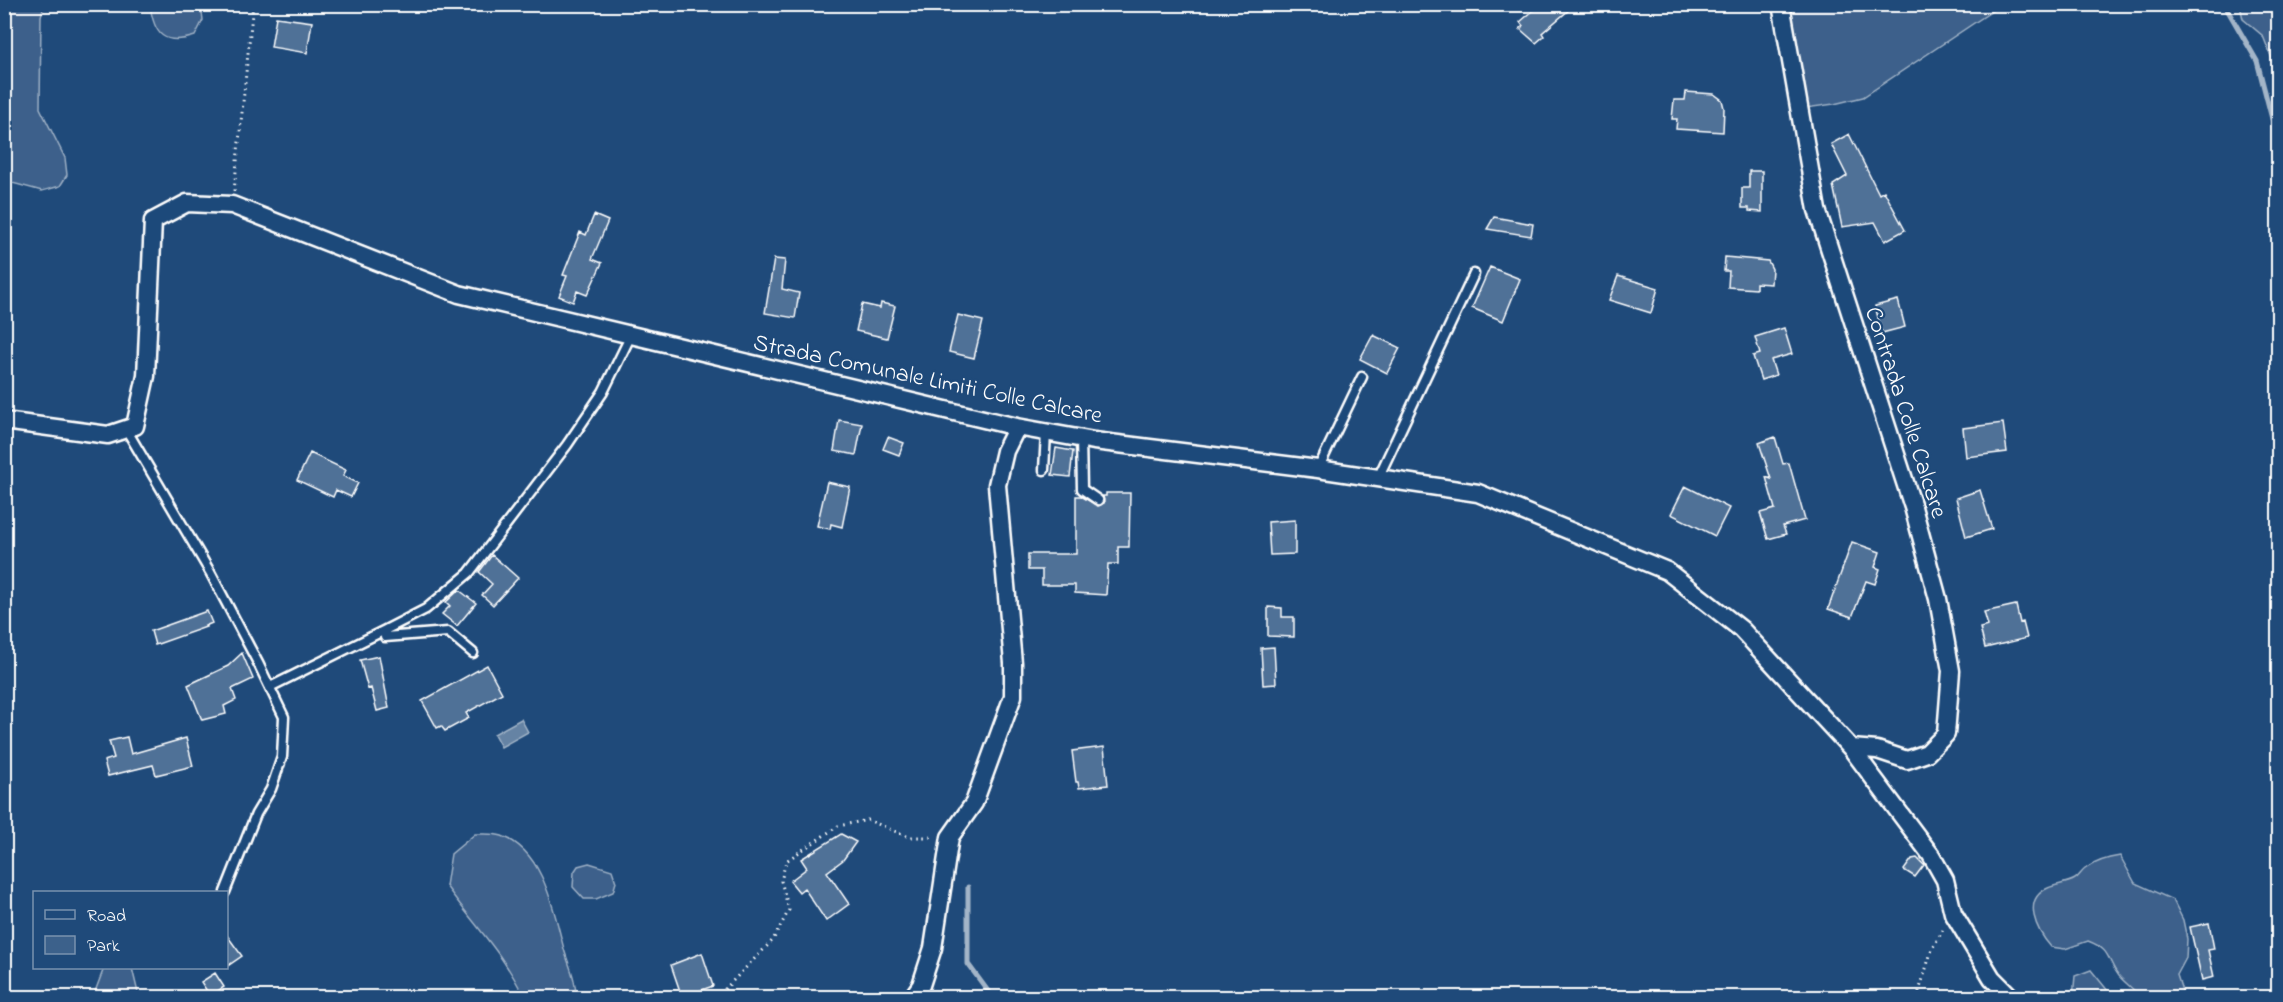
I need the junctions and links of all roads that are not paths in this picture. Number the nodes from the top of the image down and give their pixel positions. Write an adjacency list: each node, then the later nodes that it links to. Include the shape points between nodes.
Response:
1 (1781, 4): 17 (street, Contrada Colle Calcare, via 1817,210 1913,507 1938,599 1951,671 1946,734 1927,753 1907,760 1877,750)
2 (1474, 274): 12 (lane)
3 (631, 335): 6 (street, Strada Comunale Limiti Colle Calcare); 7 (street, Strada Comunale Limiti Colle Calcare, via 459,294 232,205 187,203 153,221 146,376 135,426); 14 (lane, via 603,392 567,445 469,573 426,609)
4 (1362, 377): 10 (lane)
5 (4, 421): 7 (street, via 108,435)
6 (1017, 428): 8 (street, Strada Comunale Limiti Colle Calcare); 19 (street, via 1005,451 997,485 1013,696 974,803 950,837 933,948 921,985)
7 (126, 429): 16 (lane, via 210,572)
8 (1046, 433): 9 (street, Strada Comunale Limiti Colle Calcare); 11 (lane)
9 (1081, 438): 10 (street, Strada Comunale Limiti Colle Calcare); 13 (lane, via 1082,489)
10 (1318, 469): 12 (street, Strada Comunale Limiti Colle Calcare)
11 (1044, 470)
12 (1378, 478): 17 (street, Strada Comunale Limiti Colle Calcare, via 1478,493 1667,572 1741,629)
13 (1098, 500)
14 (385, 630): 15 (lane, via 385,637 448,632); 16 (lane)
15 (473, 653)
16 (270, 687): 18 (lane, via 284,717 282,757)
17 (1851, 748): 20 (street, Strada Comunale Limiti Colle Calcare, via 1931,855 1945,880 1953,913 1992,978)
18 (225, 891)
19 (912, 998)
20 (2012, 998)

